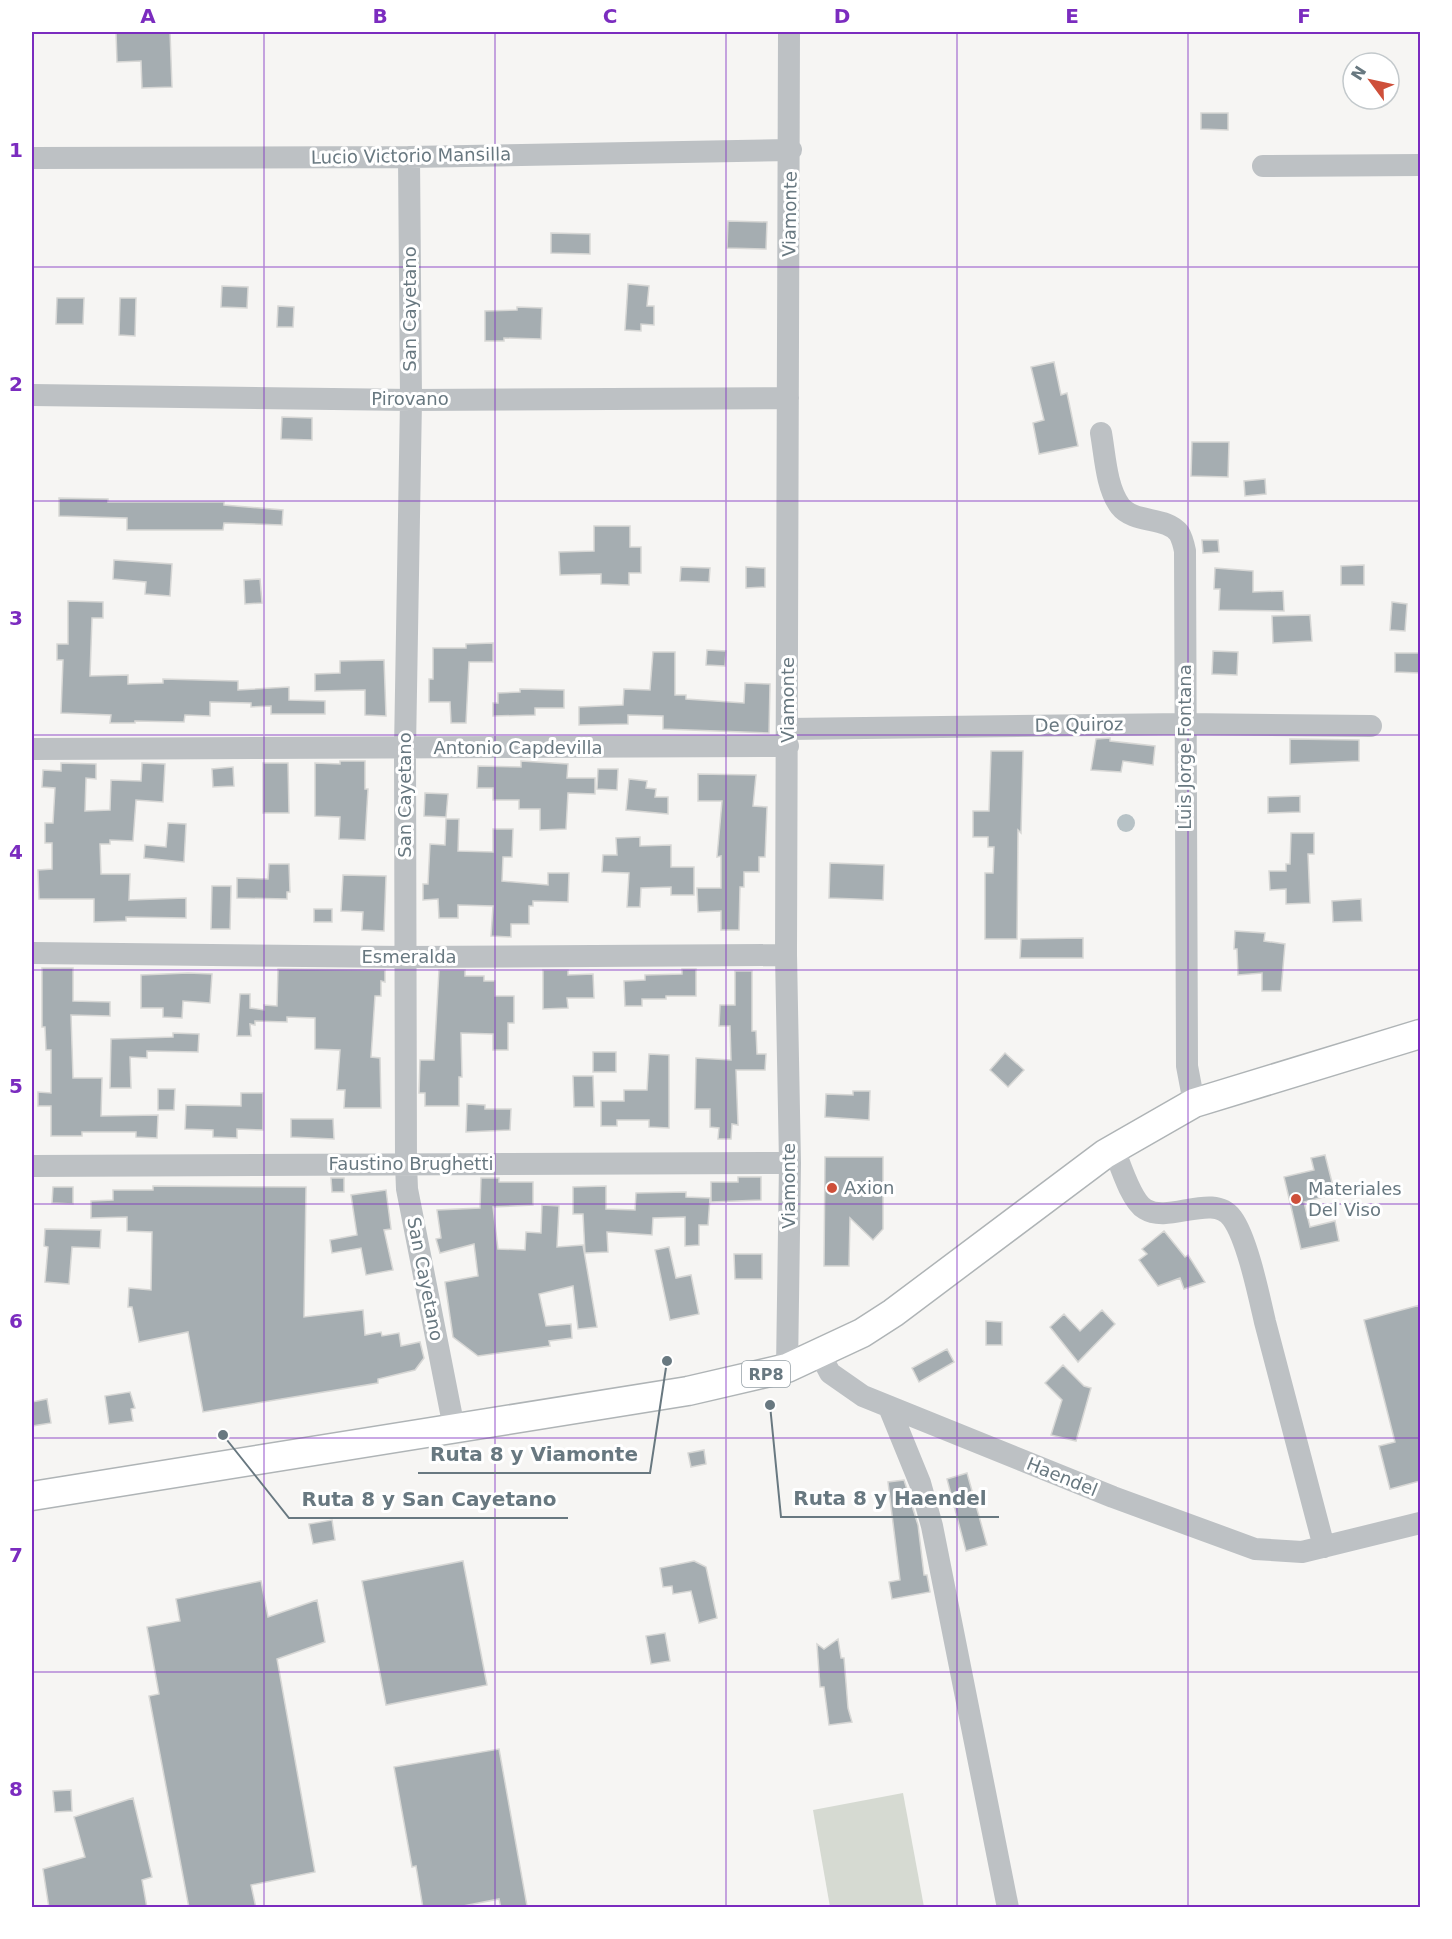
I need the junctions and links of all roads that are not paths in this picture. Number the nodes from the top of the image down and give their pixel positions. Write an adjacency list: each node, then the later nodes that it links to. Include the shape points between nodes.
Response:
1 (789, 32): 2 (street, Viamonte)
2 (791, 150): 3 (street, Lucio Victorio Mansilla); 8 (street, Viamonte)
3 (409, 157): 4 (street, Lucio Victorio Mansilla); 9 (street, San Cayetano)
4 (32, 158)
5 (1420, 165): 6 (street)
6 (1263, 166)
7 (32, 395): 9 (street, Pirovano)
8 (788, 398): 9 (street, Pirovano); 13 (street, Viamonte)
9 (411, 400): 15 (street, San Cayetano)
10 (1101, 433): 11 (street, Luis Jorge Fontana, via 1112,491 1121,507 1138,518 1170,526 1180,534 1185,551)
11 (1184, 724): 12 (street, De Quiroz); 13 (street, De Quiroz); 20 (street, Luis Jorge Fontana, via 1187,1066)
12 (1371, 726)
13 (788, 737): 15 (street, Antonio Capdevilla); 17 (street, Viamonte)
14 (32, 749): 15 (street, Antonio Capdevilla)
15 (405, 749): 18 (street, San Cayetano)
16 (32, 953): 18 (street, Esmeralda)
17 (786, 956): 18 (street, Esmeralda); 22 (street, Viamonte)
18 (405, 957): 23 (street, San Cayetano)
19 (1420, 1034): 20 (main road, RP8)
20 (1194, 1103): 21 (main road, RP8)
21 (1114, 1149): 25 (main road, RP8, via 893,1314); 31 (street, via 1136,1199 1145,1209 1158,1213 1212,1208 1226,1210 1233,1220 1251,1267)
22 (790, 1163): 23 (street, Faustino Brughetti); 26 (street, Viamonte)
23 (406, 1164): 24 (street, Faustino Brughetti); 28 (street, San Cayetano, via 407,1189)
24 (32, 1166)
25 (820, 1354): 26 (main road, RP8); 27 (street, Haendel, via 830,1373 842,1383)
26 (787, 1368): 28 (main road, RP8, via 688,1391)
27 (888, 1407): 31 (street, Haendel, via 1255,1549 1302,1552); 32 (street, via 920,1483 932,1526)
28 (454, 1428): 29 (main road, RP8)
29 (32, 1496)
30 (1420, 1523): 31 (street, Haendel)
31 (1324, 1547)
32 (1008, 1908)

